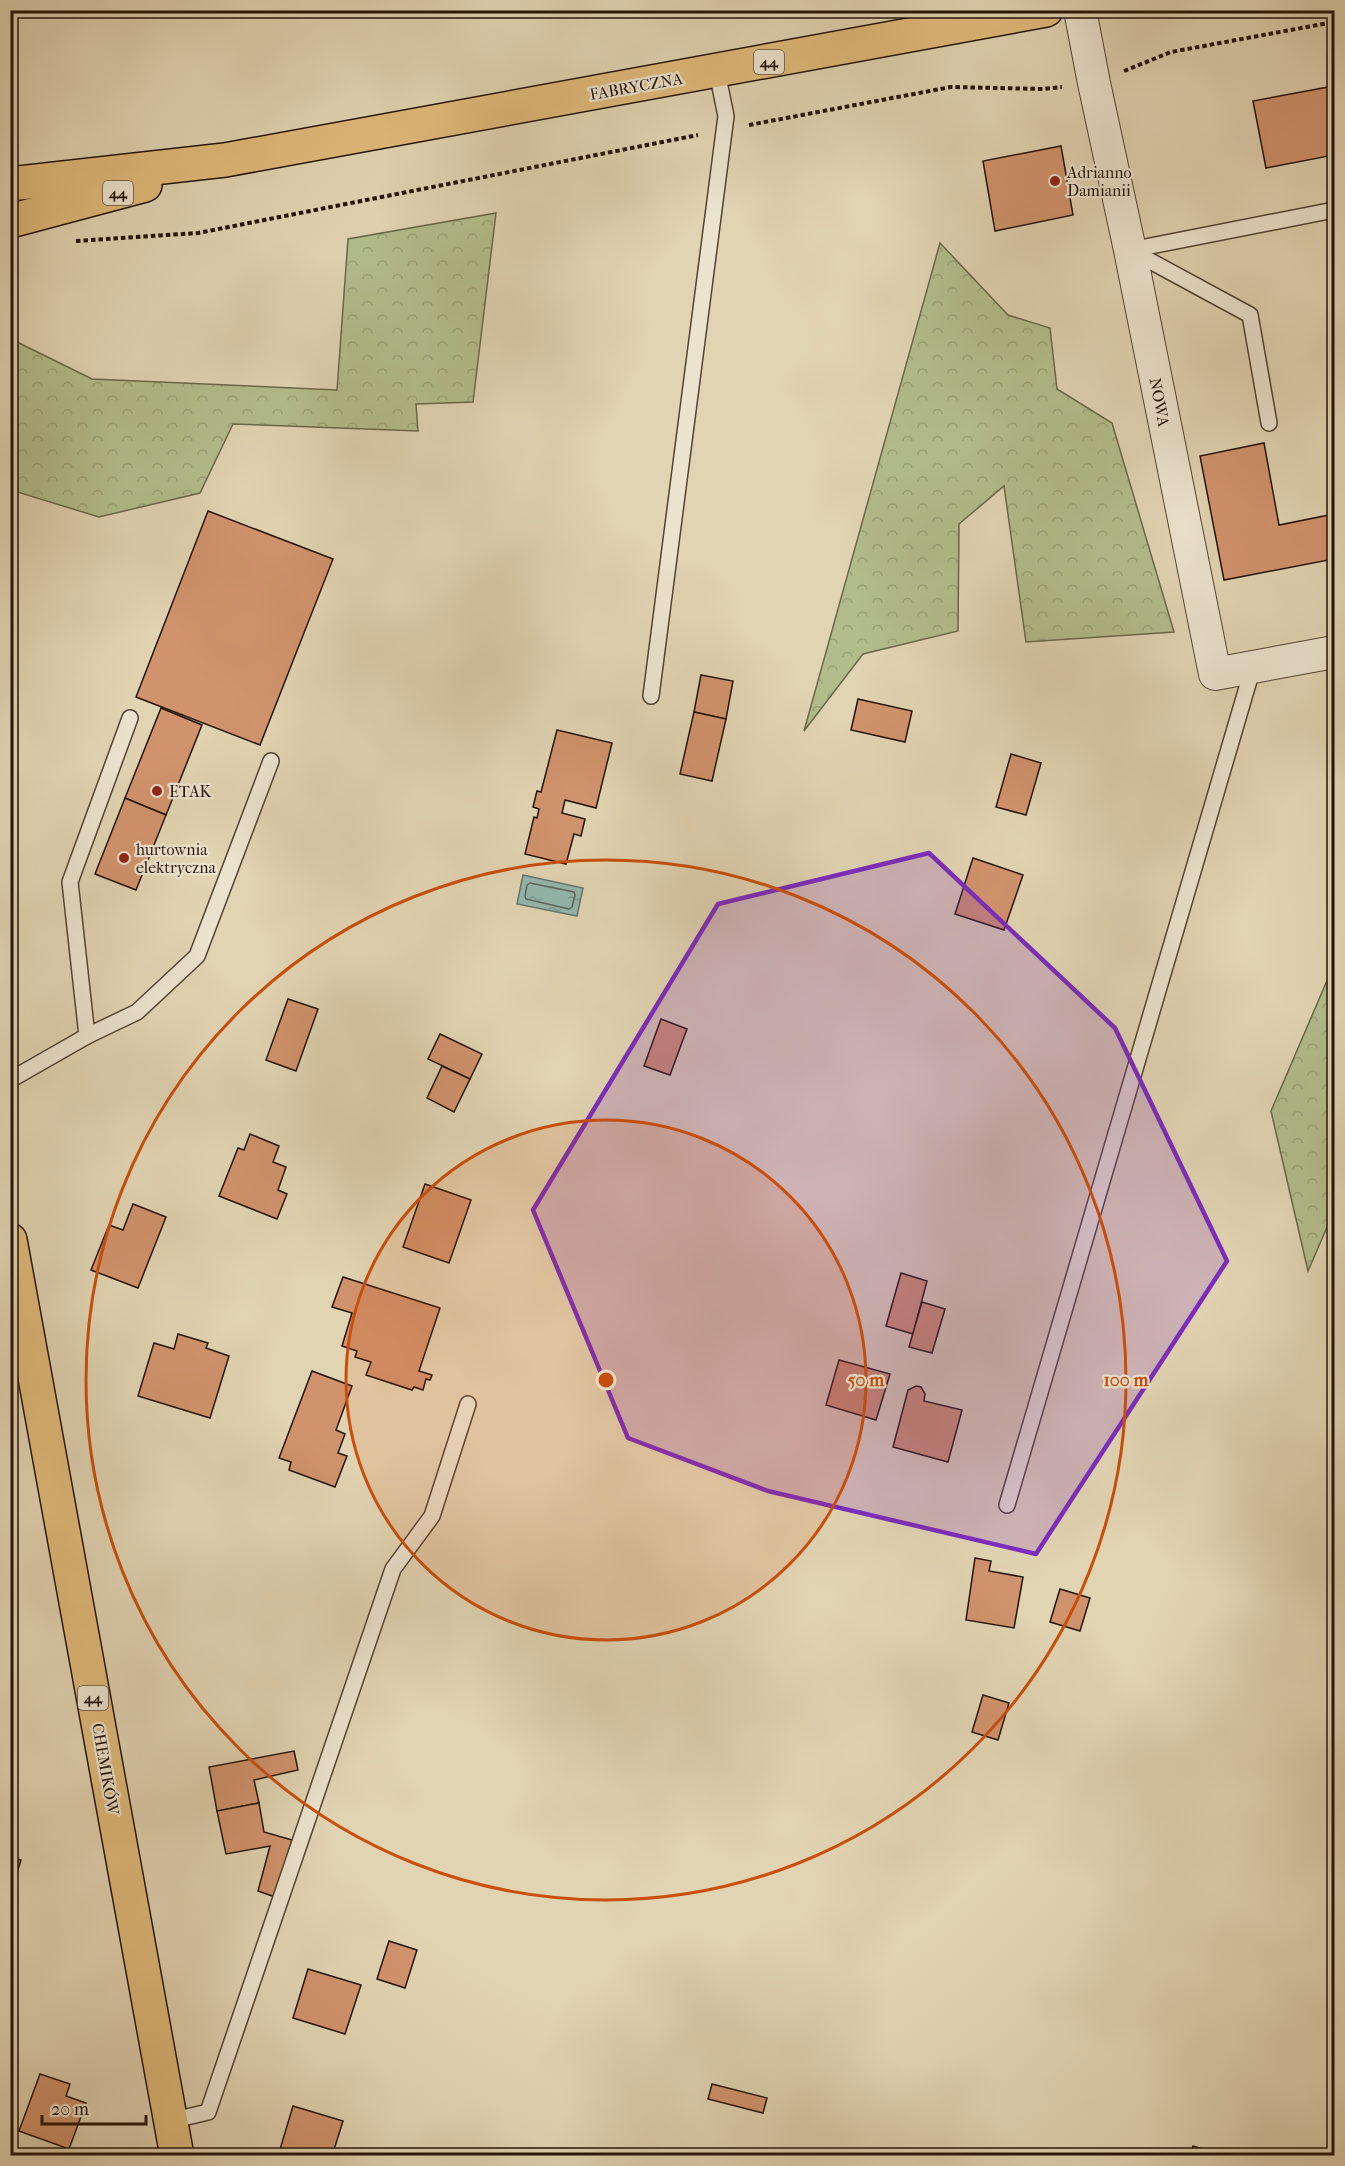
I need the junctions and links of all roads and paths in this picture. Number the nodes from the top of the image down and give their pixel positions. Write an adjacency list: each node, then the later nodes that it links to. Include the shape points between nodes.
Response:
1 (1046, 10): 4 (main road, FABRYCZNA / 44)
2 (1080, 10): 5 (street, NOWA)
3 (1335, 22): 5 (path, via 1171,52)
4 (717, 72): 6 (lane, via 726,116); 7 (main road, FABRYCZNA / 44)
5 (1094, 83): 6 (path, via 1043,89 951,87); 12 (street, NOWA)
6 (723, 130): 11 (path, via 198,233); 16 (lane)
7 (225, 160): 8 (main road, FABRYCZNA / 44); 10 (main road, FABRYCZNA / 44)
8 (10, 184)
9 (1335, 210): 12 (lane)
10 (10, 221)
11 (72, 241)
12 (1130, 250): 13 (lane, via 1250,315); 15 (street, NOWA, via 1215,674)
13 (1269, 423)
14 (1335, 652): 15 (street, NOWA)
15 (1253, 667): 23 (lane)
16 (651, 696)
17 (130, 718): 19 (lane, via 70,882)
18 (271, 761): 19 (lane, via 197,956 137,1012)
19 (87, 1036): 20 (lane)
20 (10, 1080)
21 (10, 1240): 24 (main road, CHEMIKÓW / 44)
22 (468, 1404): 24 (lane, via 432,1516 393,1569 208,2112)
23 (1007, 1505)
24 (170, 2121): 25 (main road, CHEMIKÓW / 44)
25 (177, 2156)

